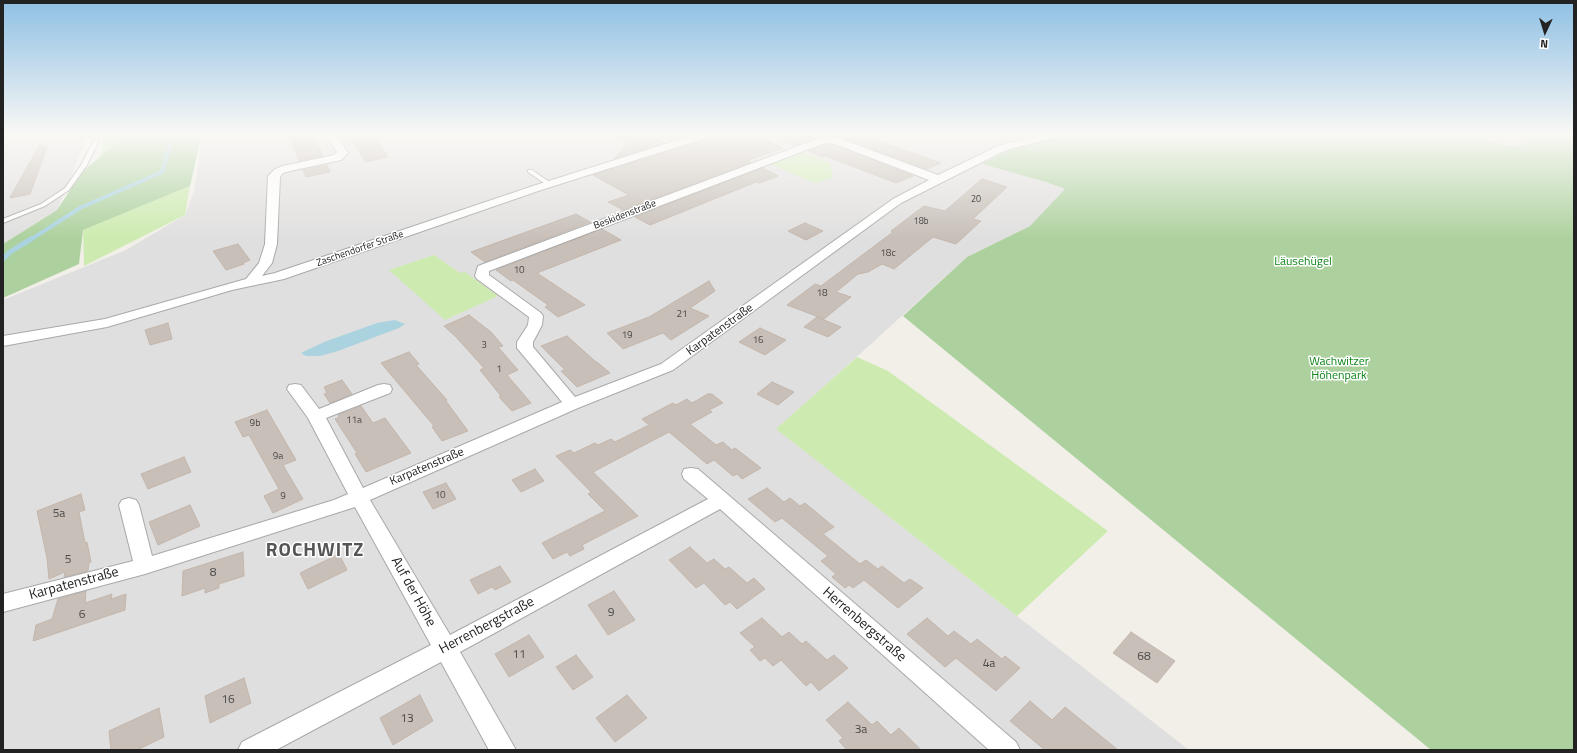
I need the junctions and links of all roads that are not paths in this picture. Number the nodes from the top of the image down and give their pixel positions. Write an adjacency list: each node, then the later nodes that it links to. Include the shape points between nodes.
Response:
1 (82, 168): 10 (lane, via 67,189 43,205)
2 (287, 168): 11 (street, via 278,171 274,176 271,244 265,263)
3 (593, 168): 9 (street, Zaschendorfer Straße)
4 (749, 168): 15 (street, Beskidenstraße, via 483,269 482,276 536,316 525,348)
5 (909, 168): 8 (street, Beskidenstraße)
6 (961, 168): 8 (street, Karpatenstraße)
7 (530, 171): 9 (lane)
8 (940, 180): 15 (street, Karpatenstraße, via 898,201 687,354 667,366)
9 (549, 184): 11 (street, Zaschendorfer Straße, via 279,276)
10 (3, 221)
11 (250, 283): 12 (street, Zaschendorfer Straße, via 107,322)
12 (3, 341)
13 (295, 389): 16 (street)
14 (384, 389): 16 (street)
15 (572, 404): 18 (street, Karpatenstraße)
16 (316, 416): 18 (street)
17 (691, 474): 19 (street, Herrenbergstraße)
18 (359, 497): 21 (street, Karpatenstraße); 23 (street, Auf der Höhe)
19 (722, 500): 23 (street, Herrenbergstraße); 26 (street, Herrenbergstraße)
20 (129, 505): 21 (street)
21 (145, 566): 22 (street, Karpatenstraße)
22 (3, 603)
23 (445, 649): 24 (street, Herrenbergstraße); 25 (street, Auf der Höhe)
24 (251, 750)
25 (503, 750)
26 (1007, 750)

